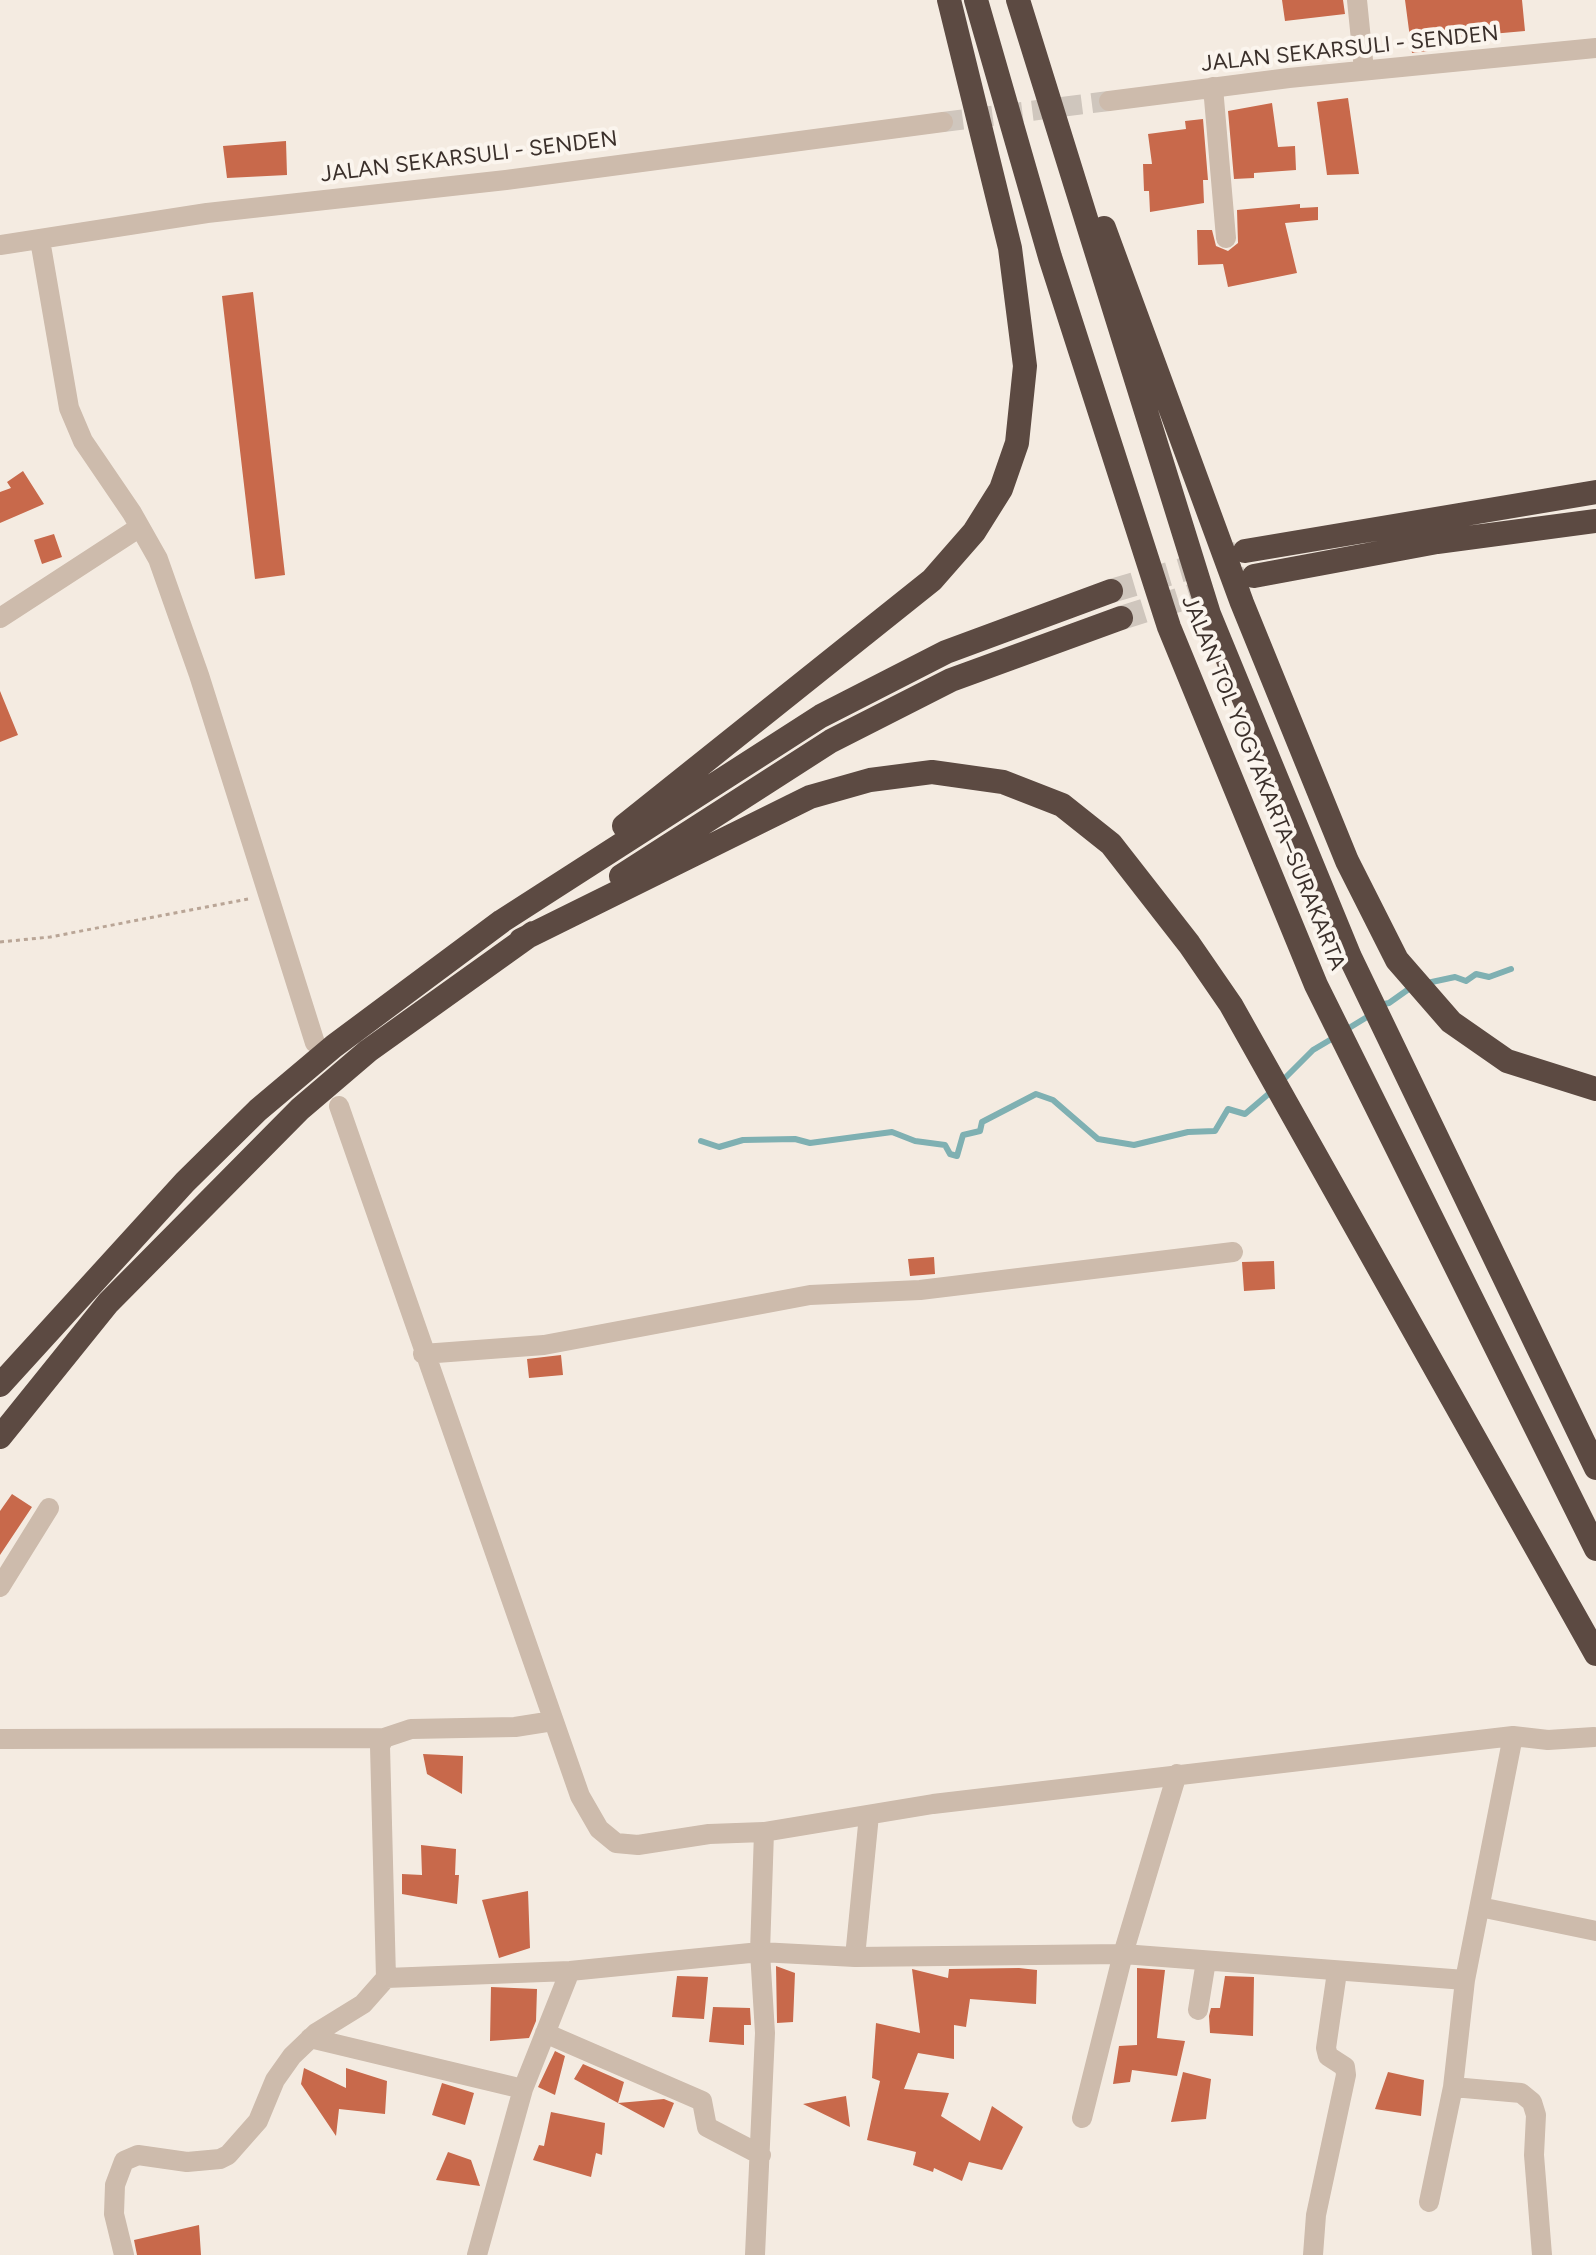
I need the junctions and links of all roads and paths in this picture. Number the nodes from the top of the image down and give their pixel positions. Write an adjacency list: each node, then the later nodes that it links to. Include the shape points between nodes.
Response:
1 (949, 0): 22 (highway, via 1010,248 1025,366 1017,443 1001,489 974,532 932,580)
2 (976, 0): 34 (highway, JALAN TOL YOGYAKARTA–SURAKARTA, via 1050,257 1169,627 1316,985)
3 (1357, 0): 6 (street)
4 (1019, 4): 26 (highway, via 1242,603 1347,861 1397,960 1451,1022 1507,1061); 32 (highway, JALAN TOL YOGYAKARTA–SURAKARTA, via 1209,614 1350,957)
5 (1596, 48): 6 (street, JALAN SEKARSULI - SENDEN)
6 (1364, 70): 7 (street, JALAN SEKARSULI - SENDEN)
7 (1213, 87): 8 (street, JALAN SEKARSULI - SENDEN); 10 (street)
8 (1109, 101)
9 (943, 122): 11 (street, JALAN SEKARSULI - SENDEN, via 207,213)
10 (1226, 238)
11 (40, 240): 12 (street, JALAN SEKARSULI - SENDEN); 15 (street, via 69,408 83,441)
12 (0, 245)
13 (1596, 492): 16 (highway)
14 (1596, 521): 17 (highway, via 1437,542)
15 (140, 527): 19 (street); 21 (street, via 158,559)
16 (1245, 551)
17 (1254, 576)
18 (1111, 591): 22 (highway, via 946,652 821,716)
19 (0, 618)
20 (1121, 618): 23 (highway, via 951,680 831,741)
21 (270, 895): 24 (path); 25 (street)
22 (502, 921): 30 (highway, via 334,1046 258,1110)
23 (521, 940): 31 (highway, via 368,1051 300,1109 108,1303); 36 (highway, via 810,797 870,780 932,772 1003,782 1062,805 1111,844 1231,1005)
24 (0, 942)
25 (315, 1043)
26 (1596, 1089)
27 (339, 1106): 29 (street)
28 (1233, 1252): 29 (street, via 920,1290 774,1299 544,1345)
29 (423, 1354): 37 (street)
30 (0, 1385)
31 (0, 1437)
32 (1596, 1468)
33 (49, 1508): 35 (street)
34 (1596, 1549)
35 (0, 1587)
36 (1596, 1654)
37 (553, 1721): 40 (street, via 503,1728 411,1729); 44 (street, via 585,1806 599,1829 616,1843)
38 (1513, 1736): 39 (street); 42 (street); 45 (street)
39 (1594, 1737)
40 (384, 1738): 41 (street); 53 (street, via 380,1746)
41 (0, 1739)
42 (1177, 1774): 43 (street); 48 (street)
43 (869, 1815): 44 (street); 49 (street)
44 (764, 1832): 47 (street)
45 (1480, 1907): 46 (street); 54 (street)
46 (1596, 1931)
47 (760, 1952): 49 (street); 51 (street); 61 (street, via 765,2033)
48 (1123, 1954): 49 (street); 50 (street); 60 (street)
49 (855, 1957)
50 (1206, 1961): 52 (street); 55 (street)
51 (570, 1971): 53 (street); 56 (street)
52 (1337, 1972): 54 (street); 66 (street, via 1326,2048 1346,2075 1316,2215)
53 (386, 1978): 57 (street, via 363,2004)
54 (1465, 1980): 58 (street)
55 (1198, 2010)
56 (545, 2033): 59 (street); 61 (street, via 702,2101 709,2128)
57 (310, 2038): 59 (street); 64 (street, via 275,2080 258,2121 228,2155 187,2162 138,2155 124,2161 114,2214)
58 (1453, 2087): 62 (street); 67 (street, via 1521,2093 1532,2102)
59 (523, 2089): 65 (street)
60 (1082, 2118)
61 (761, 2155): 63 (street)
62 (1429, 2202)
63 (755, 2253)
64 (124, 2255)
65 (477, 2255)
66 (1313, 2255)
67 (1542, 2255)

